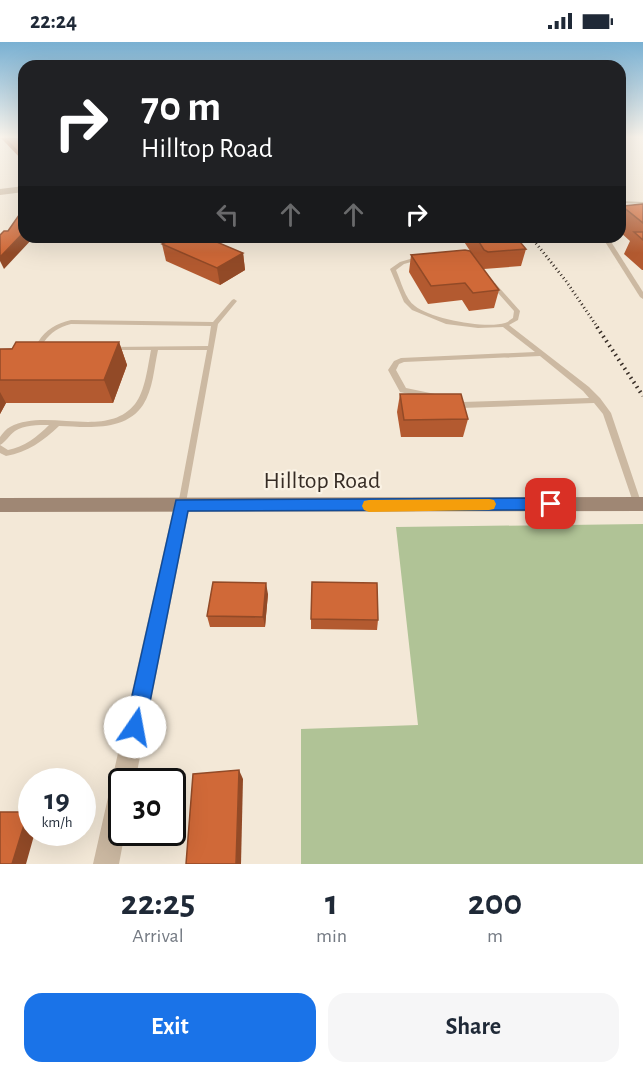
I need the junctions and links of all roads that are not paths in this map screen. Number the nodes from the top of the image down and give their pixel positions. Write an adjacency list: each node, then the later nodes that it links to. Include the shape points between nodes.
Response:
1 (18, 190): 2 (street)
2 (0, 192)
3 (626, 202): 4 (lane)
4 (643, 203)
5 (608, 243): 8 (lane)
6 (427, 258): 11 (lane, via 393,269 414,309 446,322)
7 (489, 280): 11 (lane, via 517,311 516,319)
8 (643, 297)
9 (234, 301): 10 (lane)
10 (215, 324): 12 (lane, via 71,322 47,332 41,342 44,347); 15 (lane)
11 (505, 325): 16 (lane)
12 (55, 348)
13 (99, 348): 14 (lane)
14 (155, 348): 15 (lane); 20 (lane, via 139,405 132,413 121,420)
15 (210, 348): 24 (lane)
16 (542, 354): 17 (lane, via 396,363 392,370 403,390); 18 (lane)
17 (441, 399)
18 (597, 400): 19 (lane, via 462,405); 25 (lane, via 607,413)
19 (451, 402)
20 (56, 424): 21 (lane, via 23,424); 22 (lane, via 17,452 6,453)
21 (0, 442)
22 (0, 448)
23 (0, 505): 24 (main road, Hilltop Road)
24 (182, 505): 25 (main road, Hilltop Road); 26 (street)
25 (640, 505)
26 (126, 768)
27 (110, 846): 28 (street)
28 (106, 864)

